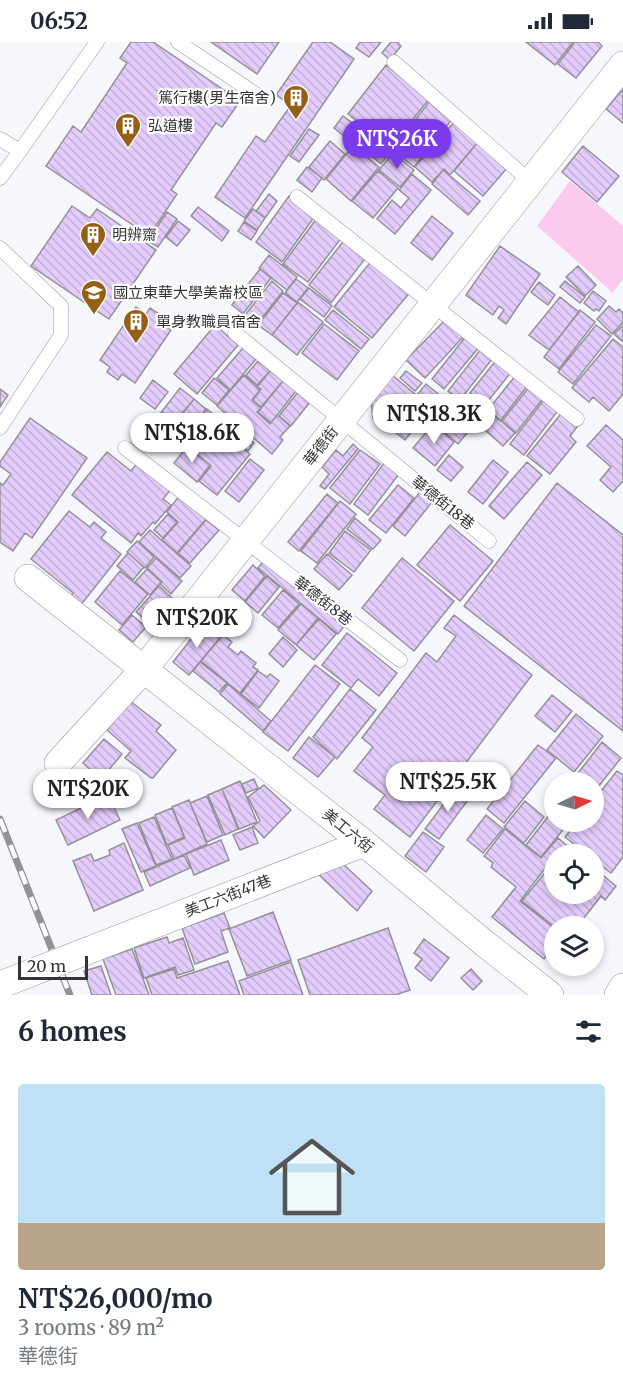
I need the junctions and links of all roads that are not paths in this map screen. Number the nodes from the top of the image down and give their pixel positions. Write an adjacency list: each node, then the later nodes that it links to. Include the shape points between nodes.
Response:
1 (97, 42): 7 (lane)
2 (178, 42): 5 (lane)
3 (394, 62): 9 (lane)
4 (623, 65): 9 (street, 華德街)
5 (257, 95)
6 (0, 139): 7 (lane)
7 (20, 151): 8 (lane)
8 (0, 178)
9 (531, 182): 12 (street, 華德街)
10 (297, 197): 12 (lane)
11 (0, 248): 16 (lane, via 61,306 61,335)
12 (433, 305): 14 (lane); 15 (street, 華德街)
13 (235, 333): 15 (lane, 華德街18巷)
14 (577, 419)
15 (342, 420): 18 (street, 華德街); 19 (lane, 華德街18巷)
16 (0, 428)
17 (125, 448): 18 (lane, 華德街8巷)
18 (246, 541): 21 (lane, 華德街8巷); 22 (street, 華德街)
19 (489, 541)
20 (28, 578): 22 (street, 美工六街)
21 (400, 660)
22 (144, 669): 23 (street, 華德街); 24 (street, 美工六街)
23 (58, 763)
24 (364, 843): 25 (street, 美工六街47巷, bridge); 27 (street, 美工六街)
25 (0, 985)
26 (623, 987): 28 (street)
27 (550, 995)
28 (618, 995)

